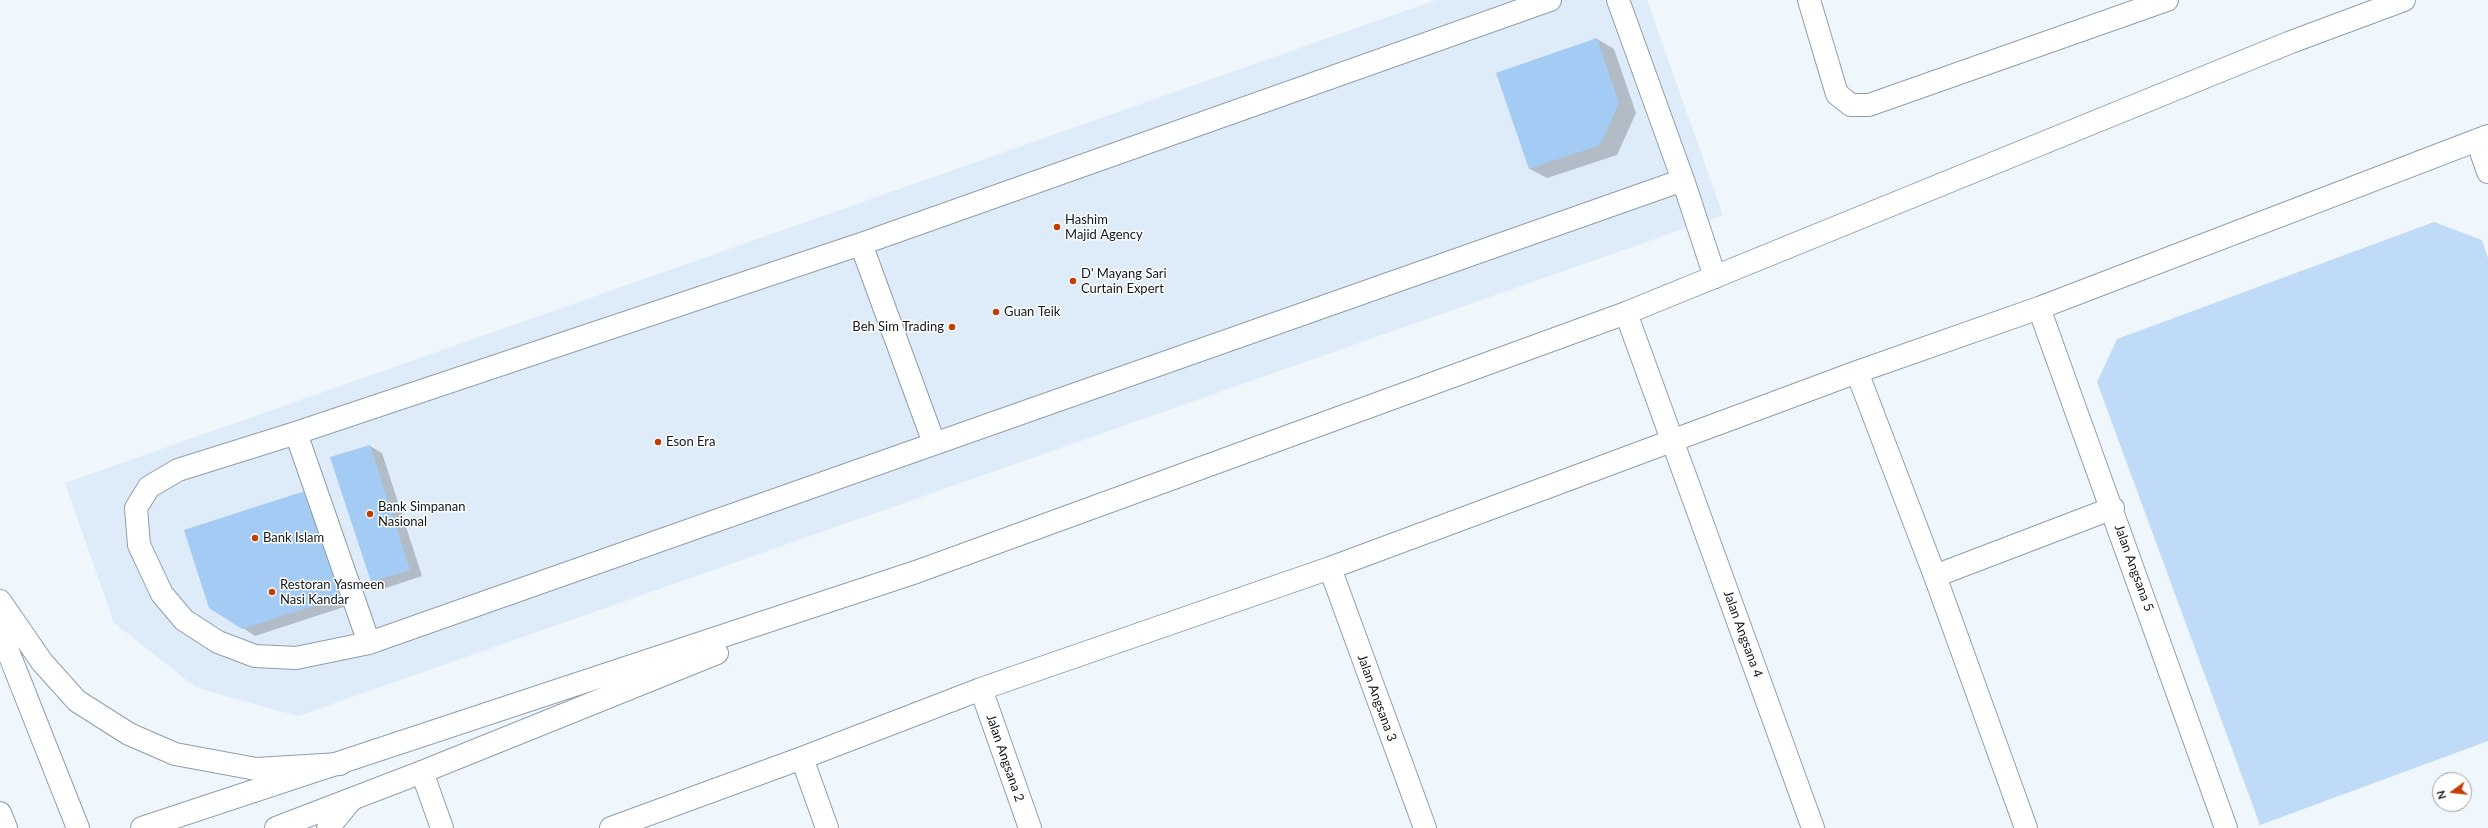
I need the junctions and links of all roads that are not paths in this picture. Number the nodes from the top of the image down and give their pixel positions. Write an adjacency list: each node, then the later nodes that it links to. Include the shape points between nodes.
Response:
1 (1550, 0): 9 (main road)
2 (1618, 0): 8 (main road)
3 (1809, 0): 4 (main road, via 1837,94 1851,105 1869,105)
4 (2167, 0)
5 (2404, 0): 10 (main road, via 2291,42)
6 (2482, 138): 7 (main road); 11 (main road)
7 (2488, 172)
8 (1683, 180): 10 (main road); 16 (main road)
9 (861, 244): 14 (main road); 16 (main road)
10 (1714, 277): 12 (main road)
11 (2039, 308): 13 (main road); 17 (main road, Jalan Angsana 5)
12 (1626, 313): 15 (main road, Jalan Angsana 4); 19 (main road)
13 (1857, 372): 15 (main road); 20 (main road)
14 (296, 433): 23 (main road); 23 (main road, via 178,470 149,486 136,508 139,545 162,594 184,620 218,642 255,656 296,658)
15 (1673, 440): 18 (main road); 41 (main road, Jalan Angsana 4)
16 (934, 443): 23 (main road)
17 (2113, 508): 20 (main road); 43 (main road, Jalan Angsana 5)
18 (1330, 568): 24 (main road); 40 (main road, Jalan Angsana 3)
19 (916, 572): 26 (main road); 27 (main road)
20 (1935, 576): 42 (main road)
21 (0, 601): 26 (main road, via 42,662 77,701 129,734 175,754 256,769)
22 (0, 632): 32 (main road)
23 (369, 643)
24 (981, 689): 25 (main road); 39 (main road, Jalan Angsana 2)
25 (802, 758): 30 (main road); 38 (main road)
26 (340, 764): 33 (main road)
27 (422, 772): 28 (main road); 36 (main road)
28 (352, 799): 34 (main road); 35 (main road)
29 (0, 813): 31 (main road)
30 (637, 824): 37 (main road)
31 (6, 828)
32 (78, 828)
33 (142, 828)
34 (276, 828)
35 (328, 828)
36 (442, 828)
37 (611, 828)
38 (827, 828)
39 (1030, 828)
40 (1425, 828)
41 (1813, 828)
42 (2026, 828)
43 (2226, 828)

